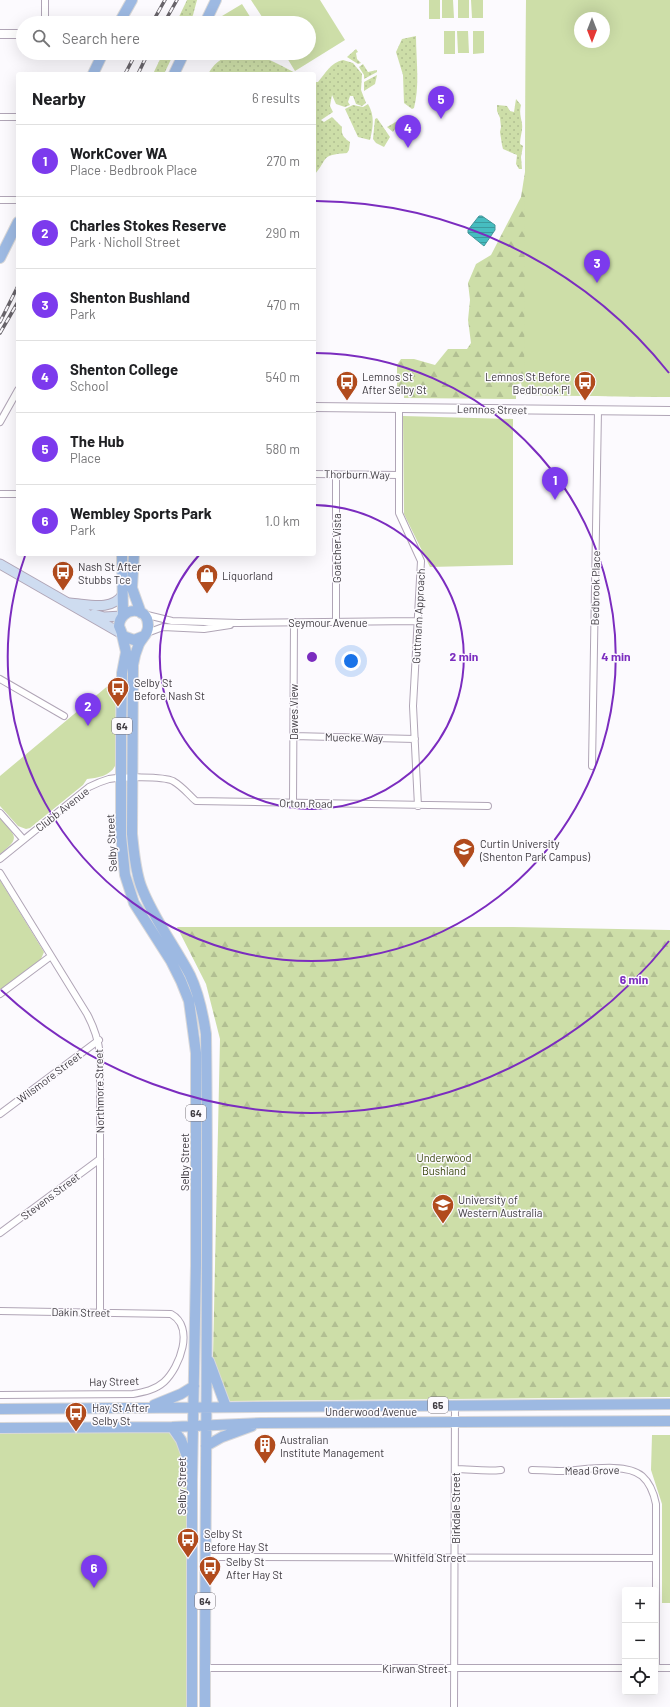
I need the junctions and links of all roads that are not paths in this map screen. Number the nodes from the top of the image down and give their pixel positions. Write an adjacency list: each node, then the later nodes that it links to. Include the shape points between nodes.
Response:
1 (45, 0): 5 (street)
2 (132, 0): 6 (main road)
3 (211, 0): 7 (main road)
4 (216, 0): 8 (main road)
5 (45, 16)
6 (123, 16)
7 (203, 16)
8 (208, 16)
9 (0, 34): 10 (street)
10 (16, 34)
11 (100, 60): 14 (main road)
12 (181, 60): 15 (main road)
13 (186, 60): 16 (main road)
14 (94, 72)
15 (175, 72)
16 (180, 72)
17 (0, 117): 18 (street)
18 (16, 117)
19 (0, 200): 20 (street)
20 (16, 200)
21 (16, 226): 22 (main road)
22 (0, 258)
23 (16, 394): 28 (street)
24 (316, 408): 25 (street, Lemnos Street)
25 (399, 408): 26 (street, Lemnos Street); 31 (street, Guttmann Approach)
26 (598, 410): 27 (street, Lemnos Street); 51 (street, Bedbrook Place)
27 (670, 411)
28 (0, 422)
29 (316, 474): 30 (street, Thorburn Way)
30 (336, 474): 31 (street, Thorburn Way); 41 (street, Goatcher Vista)
31 (399, 475): 42 (street, Guttmann Approach, via 399,513 420,559)
32 (0, 494): 33 (street)
33 (16, 494)
34 (122, 556): 37 (main road)
35 (134, 556): 39 (main road, via 132,588)
36 (0, 564): 38 (main road)
37 (123, 594): 38 (main road, via 117,600 101,606); 40 (main road)
38 (69, 603): 40 (main road, via 101,616); 46 (main road)
39 (142, 613): 40 (main road, via 131,611); 44 (street, Seymour Avenue, via 169,620); 45 (main road, via 148,623)
40 (123, 615): 46 (main road, 64, via 119,624)
41 (336, 621): 42 (street, Seymour Avenue); 43 (street, Seymour Avenue)
42 (417, 621): 50 (street, Guttmann Approach, via 413,706)
43 (294, 622): 44 (street, Seymour Avenue); 49 (street, Dawes View)
44 (239, 624): 45 (street, Seymour Avenue, via 204,629 163,627)
45 (145, 634): 46 (main road, via 140,639 132,640); 53 (main road, Selby Street / 64, via 133,665)
46 (122, 635): 52 (main road, Selby Street / 64, via 126,652 122,673)
47 (0, 679): 48 (street)
48 (64, 716)
49 (293, 736): 50 (street, Muecke Way); 54 (street, Dawes View)
50 (415, 739): 55 (street, Guttmann Approach)
51 (592, 766)
52 (121, 778): 53 (street, Clubb Avenue); 58 (street, Clubb Avenue, via 105,780 89,787); 62 (main road, Selby Street / 64)
53 (133, 778): 54 (street, Orton Road, via 170,780 178,784 196,802); 60 (main road, Selby Street / 64, via 132,834)
54 (293, 802): 55 (street, Orton Road)
55 (418, 806): 56 (street, Orton Road)
56 (488, 806)
57 (0, 813): 58 (street)
58 (23, 839): 59 (street, Clubb Avenue)
59 (0, 859)
60 (137, 872): 62 (main road); 68 (main road, Selby Street / 64, via 150,906 190,976 201,1006 206,1034)
61 (0, 873): 63 (street, Northmore Street)
62 (124, 876): 67 (main road, Selby Street / 64, via 134,903 171,961 189,1001 196,1053)
63 (51, 956): 64 (street); 65 (street, Northmore Street, via 87,1014)
64 (0, 994)
65 (99, 1040): 66 (street, Wilsmore Street); 69 (street, Northmore Street)
66 (0, 1114)
67 (196, 1158): 68 (main road); 71 (main road, Selby Street / 64)
68 (208, 1158): 72 (main road, Selby Street / 64)
69 (100, 1159): 70 (street, Stevens Street); 74 (street, Northmore Street)
70 (0, 1234)
71 (196, 1284): 72 (main road); 77 (main road, Selby Street / 64)
72 (207, 1284): 76 (main road, Selby Street / 64)
73 (0, 1311): 74 (street, Dakin Street)
74 (100, 1312): 75 (street, Dakin Street)
75 (163, 1313): 78 (street, Hay Street, via 177,1317 181,1322 183,1347 172,1373 158,1386 133,1394)
76 (206, 1355): 83 (main road, Selby Street / 64); 84 (main road)
77 (194, 1386): 81 (main road); 82 (main road, Selby Street / 64)
78 (0, 1394)
79 (670, 1404): 80 (main road, Underwood Avenue / 65)
80 (455, 1405): 84 (main road, Underwood Avenue / 65); 87 (street, Birkdale Street)
81 (148, 1407): 82 (main road, 65); 85 (main road, 65)
82 (193, 1407): 83 (main road, Underwood Avenue / 65); 90 (main road, Selby Street / 64)
83 (206, 1407): 84 (main road, Underwood Avenue / 65); 89 (main road, Selby Street / 64)
84 (226, 1407)
85 (0, 1409)
86 (670, 1421): 87 (main road, Underwood Avenue / 65)
87 (454, 1422): 88 (main road, Underwood Avenue / 65); 94 (street, Birkdale Street)
88 (261, 1423): 89 (main road, Underwood Avenue / 65); 93 (main road, via 222,1437)
89 (206, 1424): 90 (main road, Underwood Avenue / 65); 93 (main road, Selby Street / 64)
90 (193, 1425): 91 (main road, 65); 97 (main road, Selby Street / 64)
91 (172, 1427): 92 (main road, 65); 97 (main road, via 181,1440)
92 (0, 1428)
93 (206, 1446): 98 (main road, Selby Street / 64)
94 (455, 1469): 95 (street); 99 (street, Birkdale Street)
95 (501, 1470)
96 (532, 1470): 100 (street, Mead Grove, via 597,1468 632,1470 643,1476 651,1487 656,1504)
97 (193, 1472): 107 (main road, Selby Street / 64)
98 (205, 1557): 99 (street, Whitfeld Street); 102 (main road, Selby Street / 64)
99 (455, 1557): 100 (street, Whitfeld Street); 103 (street, Birkdale Street)
100 (656, 1558): 101 (street, Mead Grove)
101 (655, 1659)
102 (205, 1668): 103 (street, Kirwan Street); 108 (main road, Selby Street / 64)
103 (455, 1668): 104 (street, Kirwan Street); 109 (street, Birkdale Street)
104 (622, 1668)
105 (658, 1668): 106 (street)
106 (670, 1668)
107 (192, 1707)
108 (205, 1707)
109 (454, 1707)

